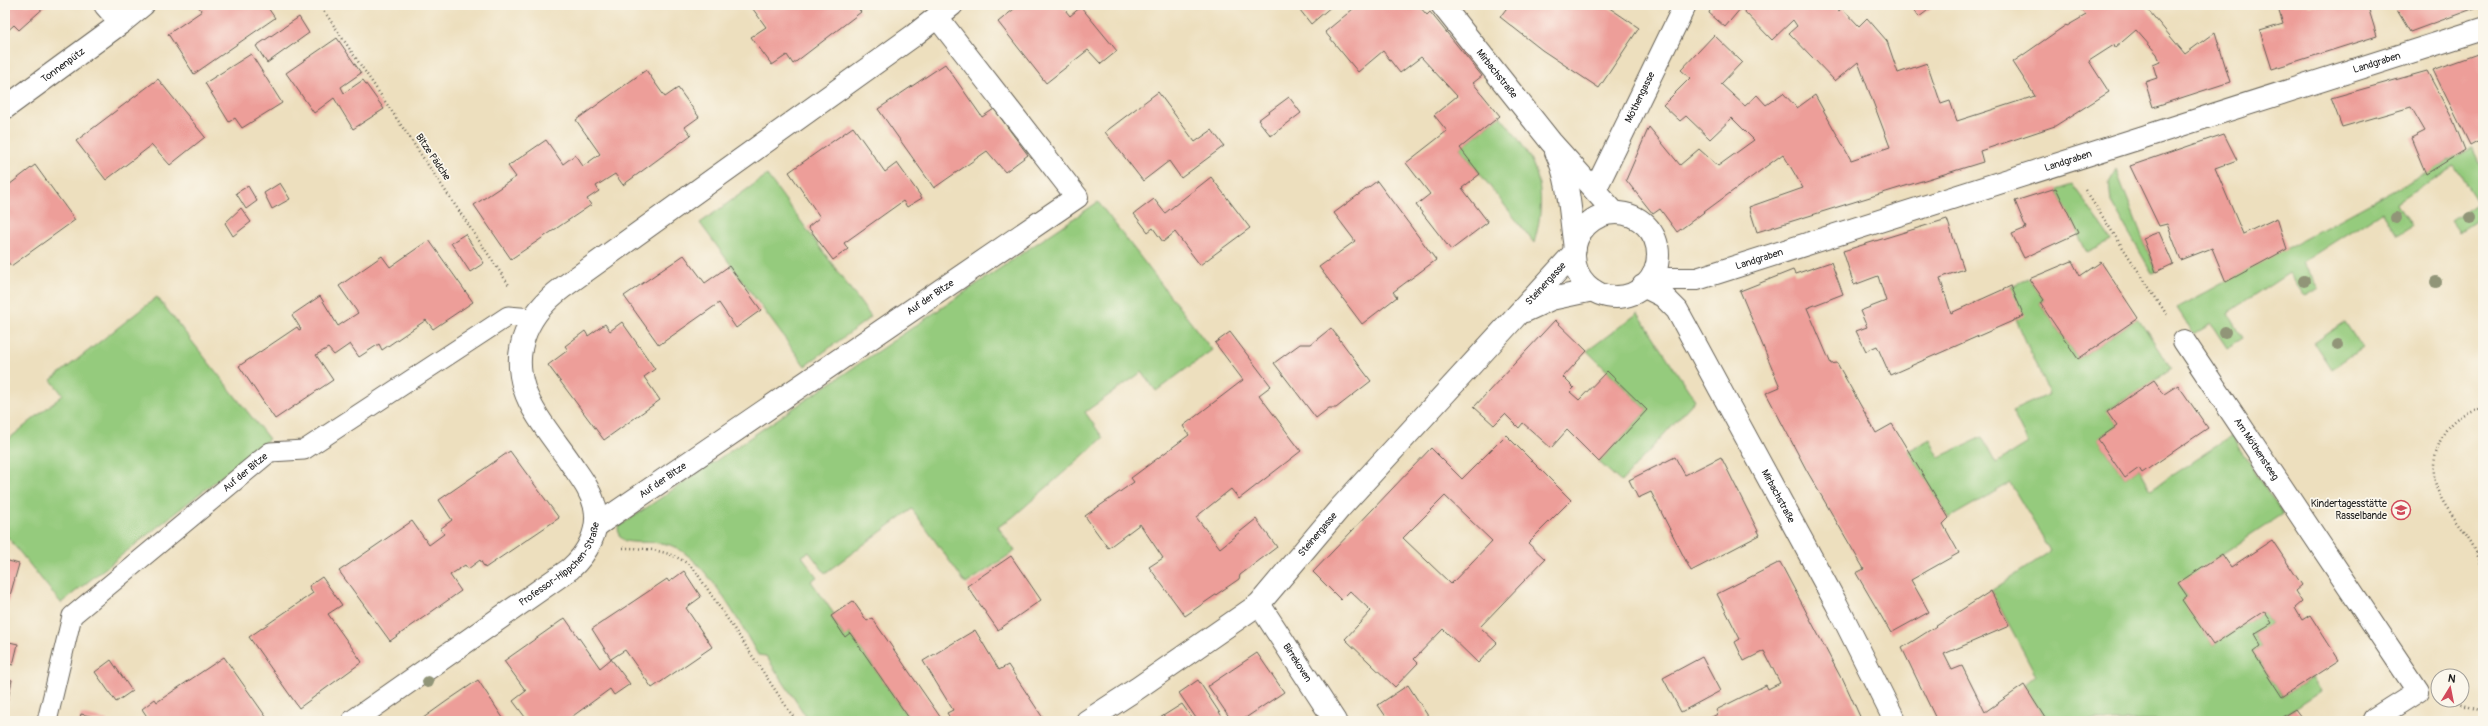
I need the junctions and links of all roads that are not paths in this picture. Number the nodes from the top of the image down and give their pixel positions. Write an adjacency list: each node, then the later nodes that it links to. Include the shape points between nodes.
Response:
1 (105, 5): 6 (street)
2 (143, 5): 6 (street, Tonnenpütz)
3 (1442, 5): 9 (street, Mirbachstraße)
4 (1685, 5): 10 (street, Möthengasse)
5 (944, 11): 16 (street, Auf der Bitze, via 553,295); 19 (street, Auf der Bitze, via 1077,197)
6 (121, 23): 8 (street, Tonnenpütz)
7 (2483, 29): 13 (street, Landgraben, via 1697,279)
8 (5, 108)
9 (1551, 142): 10 (street, Mirbachstraße); 12 (street, Mirbachstraße, via 1563,166)
10 (1596, 190): 11 (street, Mirbachstraße)
11 (1615, 213): 12 (street, via 1588,223 1578,237); 13 (street, via 1630,215 1642,222 1652,233 1657,246 1657,261)
12 (1574, 250): 14 (street, Mirbachstraße, via 1578,274); 15 (street, Steinergasse)
13 (1648, 281): 14 (street, Mirbachstraße, via 1632,294 1618,297 1605,296); 25 (street, Mirbachstraße, via 1677,310 1837,605)
14 (1593, 290): 15 (street, Steinergasse, via 1551,299)
15 (1519, 315): 20 (street, Steinergasse, via 1340,508)
16 (532, 318): 17 (street, Auf der Bitze); 21 (lane, Auf der Bitze, via 508,316 304,450 270,452 78,611 72,616)
17 (523, 339): 19 (street, Professor-Hippchen-Straße, via 520,360 524,389 590,492 595,508)
18 (2184, 341): 26 (street, Am Möthensteeg, via 2418,691 2374,719)
19 (596, 526): 22 (street, Professor-Hippchen-Straße, via 581,559 570,569)
20 (1259, 604): 23 (street, Steinergasse); 24 (street, Birrekoven)
21 (47, 721)
22 (353, 721)
23 (1087, 721)
24 (1335, 721)
25 (1895, 721)
26 (2375, 721)

